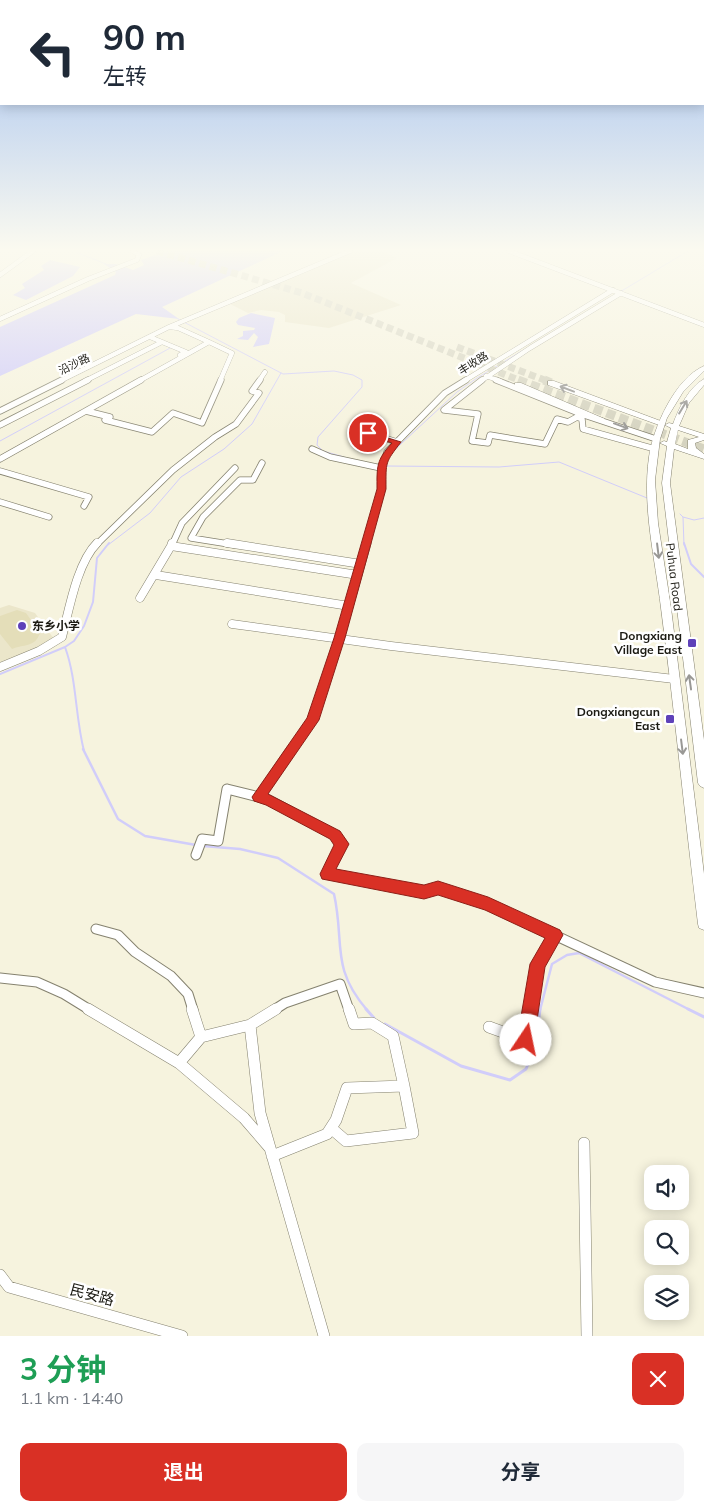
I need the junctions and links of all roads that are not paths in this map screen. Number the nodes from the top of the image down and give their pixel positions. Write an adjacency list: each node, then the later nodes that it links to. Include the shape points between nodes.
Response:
1 (13, 313): 6 (street)
2 (202, 313): 8 (street, 沿沙路)
3 (580, 313): 14 (street, 丰收路)
4 (584, 313): 30 (street, via 462,394 444,410 478,414 472,441 488,443 490,435 545,444 557,419 568,422 577,417 582,419 583,429)
5 (673, 313): 7 (street)
6 (0, 319)
7 (704, 325)
8 (169, 328): 9 (street, 沿沙路); 11 (street, via 178,328)
9 (150, 337): 10 (street); 18 (street, 沿沙路)
10 (162, 342): 22 (street); 31 (street, via 186,352)
11 (209, 342): 19 (street); 19 (street, via 232,355 202,423 173,413 152,432 105,420 110,417)
12 (704, 368): 21 (main road, Puhua Road, via 681,390)
13 (265, 372): 51 (street, via 253,387 252,392 259,393 236,424 173,470 88,550 62,637 39,652)
14 (477, 372): 20 (street); 27 (street, 丰收路, via 445,393)
15 (704, 381): 23 (main road, Puhua Road, one-way to 15, via 686,401)
16 (551, 383): 21 (highway, one-way to 16)
17 (518, 385): 20 (highway)
18 (0, 411)
19 (86, 411): 33 (street)
20 (601, 419): 26 (street, one-way to 26)
21 (662, 423): 23 (main road); 26 (main road, Puhua Road)
22 (0, 425)
23 (674, 427): 25 (main road); 28 (main road, Puhua Road)
24 (358, 430): 27 (street)
25 (704, 437): 32 (main road, via 692,440 691,444 695,452)
26 (656, 439): 28 (main road); 30 (main road, Puhua Road)
27 (397, 442): 36 (street, 丰收路, via 384,456)
28 (669, 446): 32 (main road); 53 (main road, Puhua Road, one-way to 28, via 668,508)
29 (312, 449): 36 (street, via 330,457)
30 (655, 449): 52 (main road, Puhua Road, one-way to 52, via 653,501)
31 (0, 455)
32 (704, 457)
33 (0, 459)
34 (262, 463): 42 (street, via 253,480 240,480)
35 (235, 468): 41 (street)
36 (381, 468): 44 (street, via 382,489)
37 (0, 471): 39 (street, via 89,497)
38 (0, 502): 40 (street)
39 (84, 506)
40 (49, 518)
41 (186, 520): 42 (street); 43 (street)
42 (200, 523): 44 (street, via 191,538)
43 (171, 546): 45 (street); 46 (street)
44 (361, 564): 46 (street)
45 (156, 575): 47 (street); 48 (street)
46 (358, 575): 48 (street)
47 (140, 598)
48 (349, 606): 50 (street)
49 (232, 624): 50 (street)
50 (340, 638): 52 (street); 54 (street, via 312,720)
51 (0, 666)
52 (674, 679): 56 (main road, Puhua Road, one-way to 56)
53 (704, 782)
54 (259, 797): 55 (street, via 227,789 218,841 202,838); 58 (street, via 335,835 342,844 327,874 424,892 438,888 488,904)
55 (196, 855)
56 (704, 924)
57 (96, 929): 63 (street, via 118,935 135,952 171,976 188,994)
58 (555, 935): 60 (street, via 655,982); 62 (street, via 538,964 526,1040)
59 (0, 978): 64 (street, via 38,982 64,994)
60 (704, 993)
61 (250, 1025): 63 (street); 65 (street, via 285,1003 340,984 354,1024 372,1023 393,1036); 68 (street, via 260,1114)
62 (489, 1027)
63 (201, 1037): 64 (street)
64 (178, 1063): 68 (street, via 244,1118)
65 (404, 1086): 66 (street, via 347,1088); 66 (street, via 413,1133 346,1141)
66 (331, 1128): 68 (street, via 315,1140)
67 (584, 1143): 72 (street)
68 (271, 1152): 71 (street)
69 (0, 1274): 70 (street, 民安路, via 9,1287)
70 (182, 1336)
71 (324, 1336)
72 (587, 1336)

